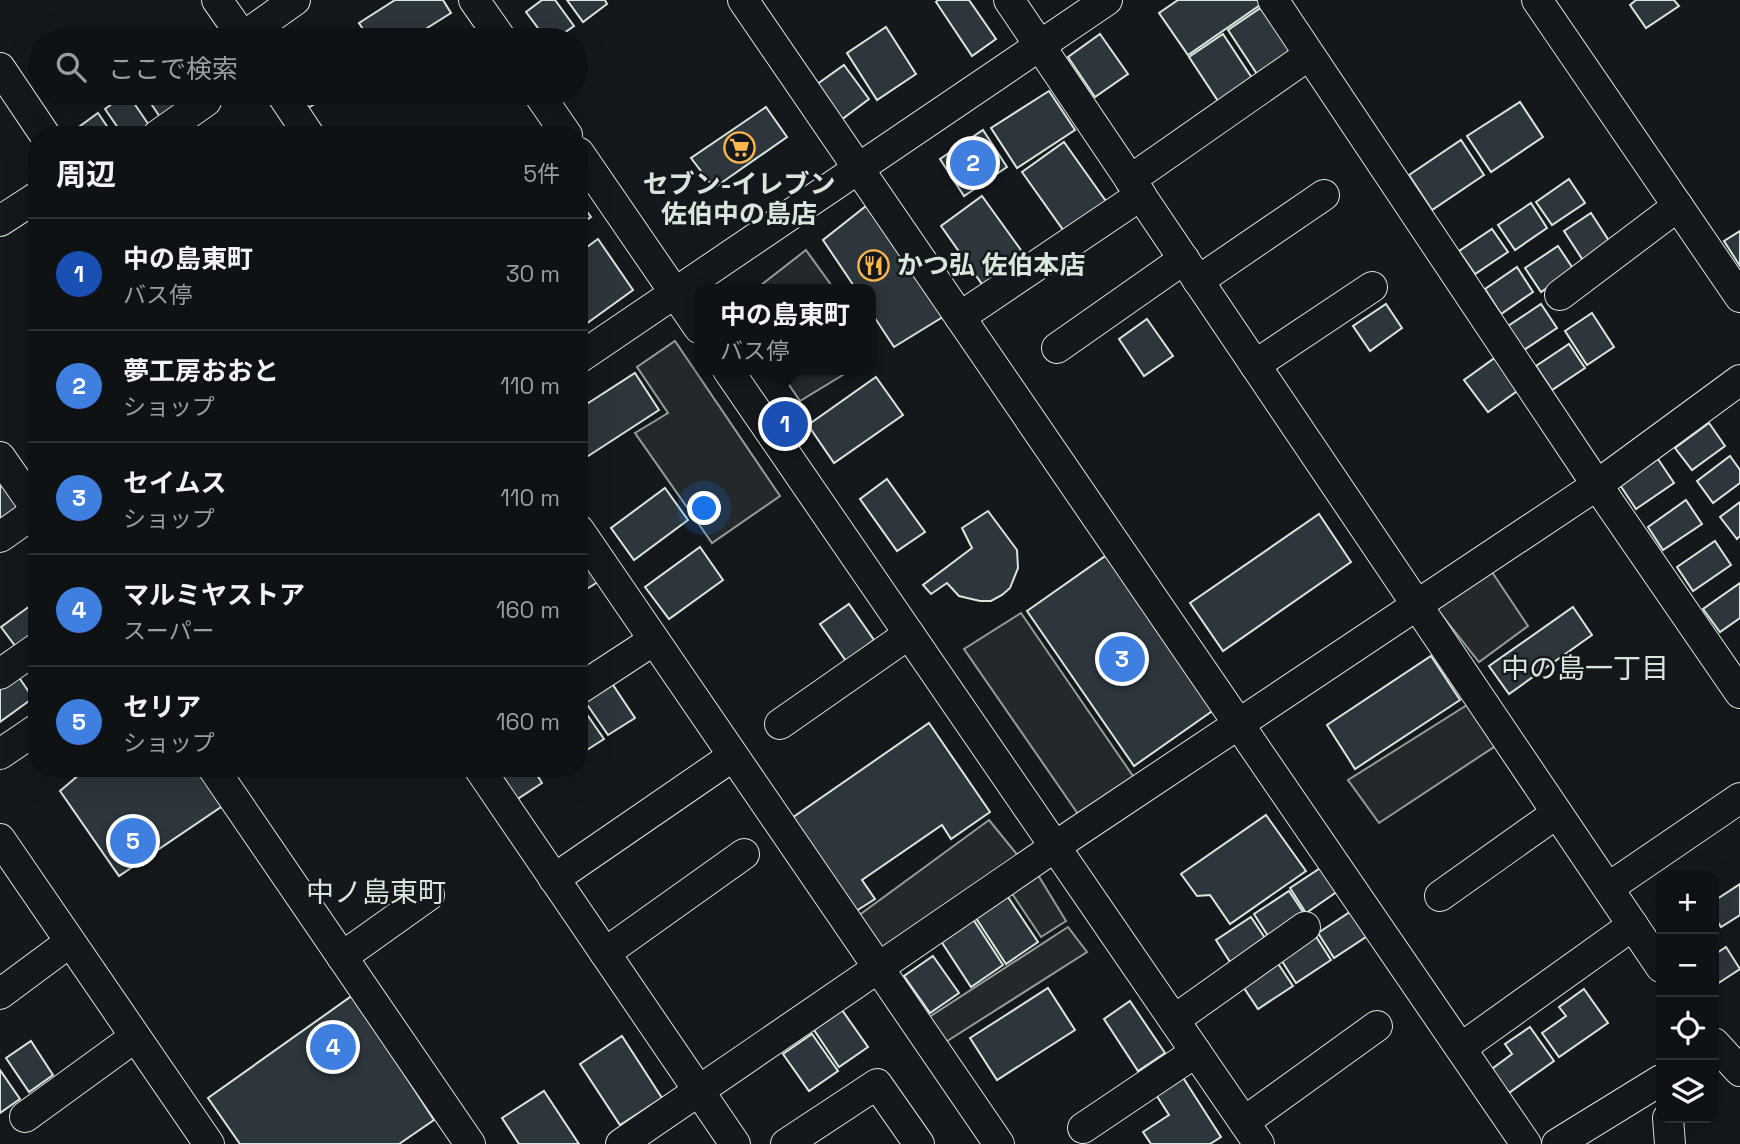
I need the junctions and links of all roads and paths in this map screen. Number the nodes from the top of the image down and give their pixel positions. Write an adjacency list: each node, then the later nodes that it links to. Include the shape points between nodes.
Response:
1 (217, 0): 9 (street)
2 (295, 0): 10 (street)
3 (474, 0): 11 (street)
4 (1009, 0): 12 (street)
5 (1107, 0): 12 (street)
6 (1273, 0): 13 (street)
7 (1537, 0): 27 (street)
8 (756, 4): 23 (street)
9 (236, 28)
10 (258, 28)
11 (494, 28)
12 (1040, 45): 23 (street); 24 (street)
13 (1309, 55): 24 (street); 42 (street)
14 (0, 68): 18 (street)
15 (200, 105): 19 (street)
16 (289, 105): 20 (street)
17 (546, 105): 21 (street)
18 (40, 126)
19 (171, 126)
20 (303, 126)
21 (561, 126)
22 (588, 166): 31 (street)
23 (859, 169): 31 (street); 34 (street)
24 (1136, 188): 29 (street); 34 (street)
25 (1324, 195): 29 (street)
26 (28, 203): 28 (street)
27 (1678, 206): 32 (street); 33 (street)
28 (0, 221)
29 (1191, 270): 36 (street); 38 (street)
30 (1372, 287): 38 (street)
31 (676, 294): 35 (street); 37 (street)
32 (1560, 295)
33 (1740, 297)
34 (960, 317): 55 (street)
35 (694, 321)
36 (1057, 348)
37 (588, 352)
38 (1255, 365): 47 (street)
39 (731, 375): 48 (street)
40 (1740, 380): 42 (street)
41 (0, 457): 43 (street)
42 (1597, 485): 47 (street); 53 (street)
43 (28, 498)
44 (28, 517): 45 (street)
45 (0, 537)
46 (588, 543): 49 (street)
47 (1417, 605): 55 (street); 62 (street)
48 (909, 634): 54 (street); 63 (street)
49 (654, 640): 52 (street); 58 (street)
50 (28, 654): 51 (street)
51 (0, 674)
52 (588, 683)
53 (1740, 693)
54 (780, 724)
55 (1239, 724): 63 (street); 81 (street)
56 (28, 735): 57 (street)
57 (0, 754)
58 (733, 756): 66 (street); 76 (street)
59 (219, 777): 74 (street)
60 (485, 777): 66 (street)
61 (1740, 798): 67 (street)
62 (1557, 813): 67 (street); 69 (street)
63 (1055, 846): 76 (street); 78 (street)
64 (744, 855): 73 (street)
65 (5, 857): 72 (street)
66 (554, 879): 73 (street)
67 (1608, 888): 70 (street)
68 (429, 895): 74 (street)
69 (1440, 896)
70 (1633, 925): 75 (street); 81 (street)
71 (1305, 926): 78 (street)
72 (71, 942): 77 (street); 80 (street)
73 (605, 953): 86 (street)
74 (342, 957): 92 (street)
75 (1656, 960)
76 (878, 968): 86 (street); 97 (street)
77 (0, 995)
78 (1174, 1020): 83 (street)
79 (1377, 1026): 90 (street)
80 (135, 1037): 87 (street); 91 (street)
81 (1461, 1048): 98 (street)
82 (1719, 1048): 84 (street)
83 (1196, 1052): 89 (street); 90 (street)
84 (1740, 1071)
85 (1656, 1083): 99 (street)
86 (699, 1091): 93 (street); 94 (street)
87 (25, 1117)
88 (1668, 1123): 100 (street)
89 (1083, 1128)
90 (1252, 1133)
91 (201, 1141)
92 (470, 1144)
93 (621, 1144)
94 (735, 1144)
95 (786, 1144): 96 (street, via 877,1084)
96 (919, 1144)
97 (999, 1144)
98 (1526, 1144)
99 (1557, 1144)
100 (1670, 1144)

